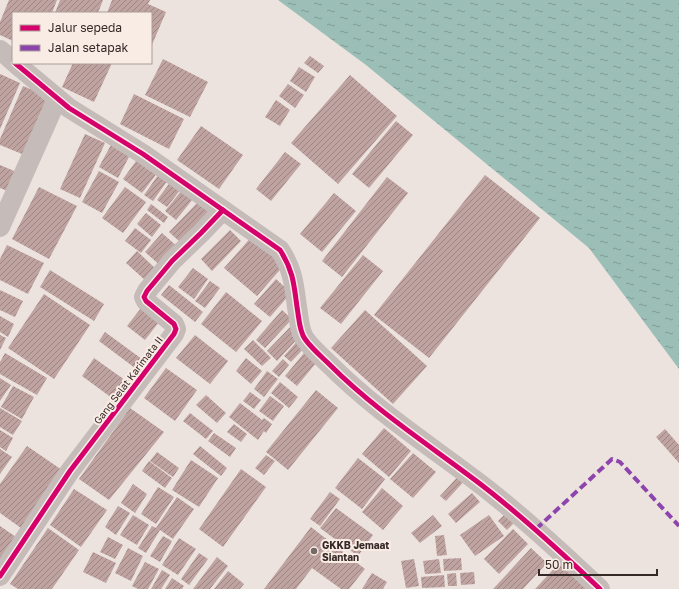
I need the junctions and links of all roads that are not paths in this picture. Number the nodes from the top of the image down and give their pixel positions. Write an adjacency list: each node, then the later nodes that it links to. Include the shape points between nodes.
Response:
1 (0, 50): 2 (street)
2 (12, 60)
3 (16, 64): 4 (street)
4 (57, 99): 5 (street); 6 (street)
5 (223, 210): 7 (street, Gang Selat Karimata II, via 172,261 147,291 144,297 146,301 174,324 174,334 70,471); 8 (street, via 280,250 292,274 304,338 346,381 387,416 536,529)
6 (0, 227)
7 (0, 576)
8 (600, 589)

